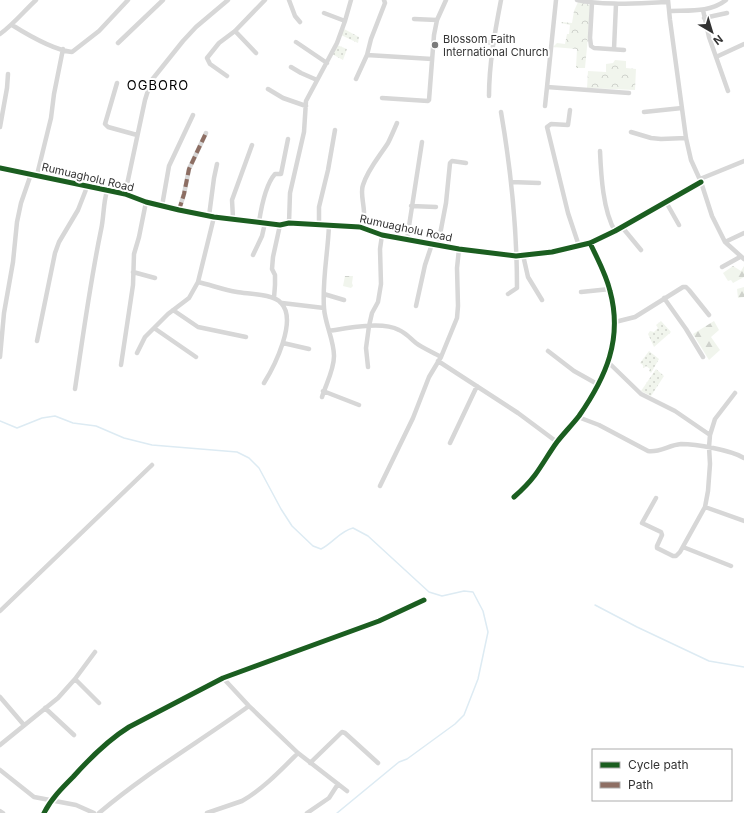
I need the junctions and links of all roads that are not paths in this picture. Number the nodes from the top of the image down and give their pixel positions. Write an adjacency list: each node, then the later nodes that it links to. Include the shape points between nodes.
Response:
1 (36, 0): 26 (street)
2 (128, 0): 34 (street, via 99,31 75,50 70,52)
3 (163, 0): 31 (street)
4 (228, 0): 66 (street, via 196,27 151,81)
5 (265, 0): 27 (street)
6 (289, 0): 25 (street)
7 (351, 0): 24 (street)
8 (384, 0): 38 (street)
9 (446, 0): 23 (street)
10 (501, 0): 32 (street)
11 (556, 0): 48 (street)
12 (577, 0): 15 (street)
13 (726, 0): 17 (street)
14 (668, 1): 16 (street); 18 (street)
15 (592, 3): 16 (street); 35 (street, via 590,45 594,48)
16 (616, 4): 35 (street)
17 (703, 10): 18 (street); 21 (street)
18 (669, 11): 56 (street)
19 (324, 13): 24 (street)
20 (727, 13): 21 (street)
21 (704, 18): 39 (street)
22 (414, 19): 23 (street)
23 (437, 20): 40 (street)
24 (345, 21): 41 (street)
25 (300, 22)
26 (12, 26): 28 (street); 34 (street)
27 (235, 31): 37 (street); 44 (street, via 219,43 206,58)
28 (0, 34)
29 (479, 41): 32 (street)
30 (296, 42): 41 (street)
31 (118, 43)
32 (494, 43): 52 (street)
33 (744, 44): 39 (street)
34 (63, 49): 77 (street, via 51,118)
35 (614, 49): 36 (street)
36 (624, 50)
37 (256, 53)
38 (367, 55): 40 (street); 45 (street)
39 (716, 57): 50 (street)
40 (432, 59): 53 (street, via 429,100)
41 (327, 63): 46 (street)
42 (291, 67): 46 (street)
43 (8, 74): 62 (street)
44 (227, 76)
45 (356, 79)
46 (317, 80): 54 (street)
47 (117, 83): 66 (street, via 105,124)
48 (546, 87): 51 (street); 55 (street)
49 (268, 89): 54 (street, via 283,98)
50 (728, 91)
51 (629, 93)
52 (489, 96)
53 (382, 98)
54 (306, 106): 94 (street, via 304,132 290,193)
55 (545, 106)
56 (682, 108): 59 (street); 67 (street)
57 (570, 110): 109 (street, via 568,125 551,124 547,127 568,213)
58 (501, 112): 79 (street)
59 (644, 112)
60 (193, 115): 86 (street, via 169,166)
61 (396, 123): 99 (street, via 387,144 362,186 364,214)
62 (0, 127)
63 (335, 130): 96 (street, via 319,207)
64 (631, 132): 67 (street, via 651,138)
65 (206, 133): 89 (street, via 189,169)
66 (137, 135): 83 (street)
67 (686, 138): 78 (street)
68 (288, 139): 92 (street, via 281,174 275,174 272,179)
69 (422, 142): 87 (street)
70 (252, 145): 91 (street, via 232,200)
71 (600, 151): 101 (street, via 607,214)
72 (744, 161): 78 (street, Rumuagholu Road)
73 (466, 163): 108 (street, via 450,163)
74 (217, 164): 90 (street)
75 (0, 168): 76 (street, Rumuagholu Road)
76 (31, 174): 77 (street, Rumuagholu Road); 143 (street, via 17,222)
77 (37, 176): 81 (street, Rumuagholu Road)
78 (700, 180): 85 (street, Rumuagholu Road); 105 (street, via 712,216)
79 (512, 182): 80 (street); 114 (street)
80 (539, 183)
81 (87, 187): 82 (street, Rumuagholu Road); 138 (street, via 55,253)
82 (107, 191): 83 (street, Rumuagholu Road); 153 (street)
83 (124, 194): 84 (street, Rumuagholu Road)
84 (146, 202): 86 (street, Rumuagholu Road); 117 (street, via 134,254)
85 (666, 202): 98 (street); 100 (street, Rumuagholu Road)
86 (162, 206): 89 (street, Rumuagholu Road)
87 (411, 206): 88 (street); 104 (street)
88 (436, 208)
89 (179, 210): 90 (street, Rumuagholu Road)
90 (212, 216): 91 (street, Rumuagholu Road); 119 (street)
91 (233, 218): 92 (street, Rumuagholu Road)
92 (259, 222): 93 (street, Rumuagholu Road)
93 (265, 223): 95 (street, Rumuagholu Road); 112 (street)
94 (289, 223): 95 (street, Rumuagholu Road); 96 (street, Rumuagholu Road)
95 (280, 224): 124 (street, via 272,269 276,285)
96 (319, 224): 97 (street, Rumuagholu Road)
97 (329, 225): 99 (street, Rumuagholu Road); 122 (street)
98 (679, 225)
99 (360, 227): 103 (street, Rumuagholu Road)
100 (622, 227): 101 (street, Rumuagholu Road); 111 (street)
101 (615, 231): 106 (street, Rumuagholu Road)
102 (744, 233): 105 (street)
103 (382, 235): 104 (street, Rumuagholu Road); 134 (street, via 381,284 378,302)
104 (407, 239): 107 (street, Rumuagholu Road)
105 (725, 242): 115 (street)
106 (590, 243): 109 (street, Rumuagholu Road); 120 (street)
107 (432, 244): 108 (street, Rumuagholu Road); 129 (street)
108 (438, 245): 110 (street, Rumuagholu Road)
109 (579, 246): 113 (street, Rumuagholu Road)
110 (459, 250): 114 (street, Rumuagholu Road); 146 (street, via 457,318)
111 (641, 250)
112 (253, 255)
113 (523, 255): 114 (street, Rumuagholu Road); 127 (street, via 528,277)
114 (516, 256): 123 (street, via 518,288)
115 (742, 258): 116 (street)
116 (722, 267)
117 (133, 272): 118 (street); 148 (street)
118 (155, 278)
119 (198, 282): 124 (street); 131 (street, via 189,298)
120 (610, 289): 121 (street); 133 (street)
121 (581, 292)
122 (324, 294): 126 (street); 130 (street)
123 (508, 294)
124 (274, 298): 128 (street)
125 (664, 298): 132 (street, via 686,287); 133 (street, via 635,317); 145 (street)
126 (344, 300)
127 (542, 300)
128 (282, 303): 130 (street); 139 (street, via 286,313)
129 (416, 306)
130 (324, 308): 136 (street)
131 (173, 310): 135 (street); 137 (street, via 198,327)
132 (709, 315)
133 (615, 322): 147 (street)
134 (369, 326): 136 (street); 146 (street, via 401,330); 149 (street, via 366,348)
135 (154, 328): 142 (street, via 145,337); 144 (street)
136 (329, 331): 154 (street, via 334,356)
137 (246, 337)
138 (36, 341)
139 (283, 343): 140 (street); 150 (street)
140 (309, 349)
141 (548, 351): 151 (street, via 574,371)
142 (137, 353)
143 (0, 357)
144 (196, 357)
145 (704, 357)
146 (439, 359): 152 (street); 165 (street)
147 (608, 362): 151 (street); 159 (street, via 641,394 676,411)
148 (121, 366)
149 (368, 366)
150 (264, 383)
151 (599, 385): 158 (street)
152 (477, 386): 160 (street); 161 (street)
153 (75, 389)
154 (324, 391): 156 (street); 157 (street)
155 (735, 393): 159 (street, via 718,413)
156 (322, 397)
157 (359, 405)
158 (578, 417): 160 (street); 162 (street, via 648,451 654,452 681,444)
159 (710, 436): 162 (street)
160 (557, 442): 166 (street, via 535,475)
161 (450, 443)
162 (709, 447): 163 (street); 168 (street, via 708,491)
163 (744, 458)
164 (152, 464): 173 (street)
165 (380, 486)
166 (514, 497)
167 (656, 498): 170 (street, via 642,523 661,532 657,548 676,556)
168 (704, 507): 169 (street); 170 (street)
169 (744, 521)
170 (683, 547): 171 (street)
171 (731, 566)
172 (424, 600): 175 (street, via 379,621)
173 (0, 611)
174 (95, 652): 176 (street)
175 (224, 678): 179 (street); 190 (street, via 119,733 94,755)
176 (75, 679): 178 (street); 180 (street)
177 (0, 697): 181 (street)
178 (99, 703)
179 (248, 706): 184 (street); 195 (street)
180 (45, 708): 181 (street); 182 (street)
181 (24, 725): 183 (street)
182 (74, 735)
183 (0, 745)
184 (298, 753): 185 (street); 196 (street, via 275,776 247,798)
185 (310, 763): 186 (street, via 342,732); 188 (street)
186 (378, 763)
187 (0, 770): 190 (street, via 34,797)
188 (338, 784): 189 (street); 197 (street, via 329,798)
189 (347, 791)
190 (50, 802): 193 (street); 194 (street, via 76,806)
191 (0, 811): 192 (street)
192 (3, 813)
193 (44, 813)
194 (94, 813)
195 (99, 813)
196 (207, 813)
197 (307, 813)

